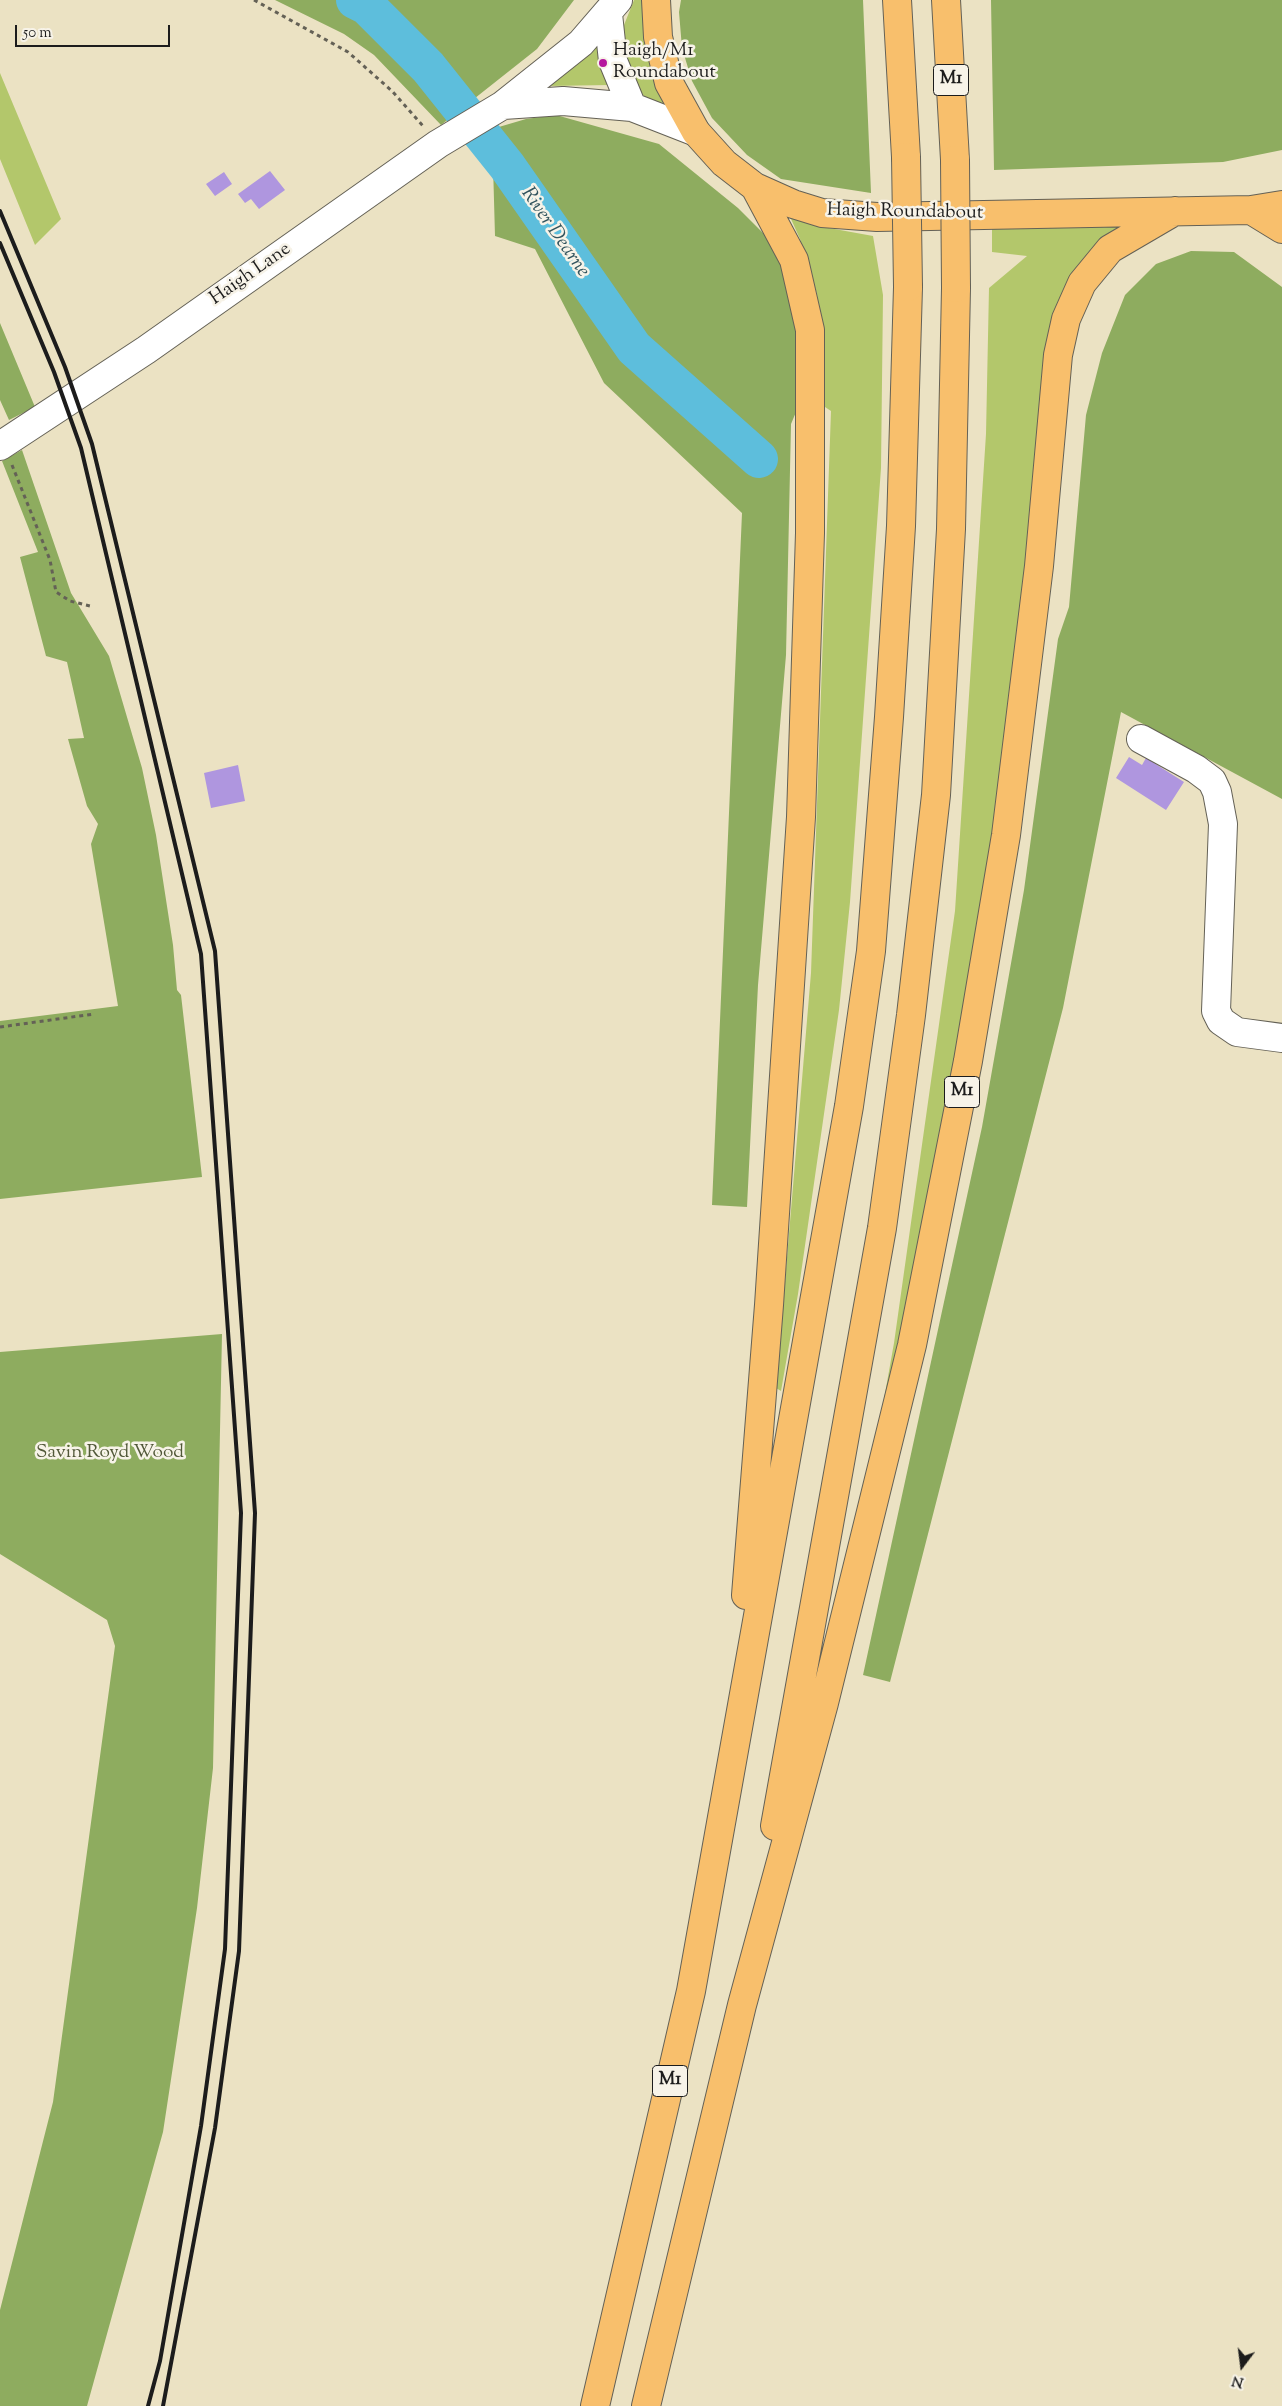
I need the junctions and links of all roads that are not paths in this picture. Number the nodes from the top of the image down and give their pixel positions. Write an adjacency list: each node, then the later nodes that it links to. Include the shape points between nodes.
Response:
1 (656, 0): 7 (highway, Haigh Roundabout, via 658,37 669,83)
2 (898, 0): 16 (highway, M1, bridge, via 906,157 908,287 902,526 871,951 849,1106)
3 (946, 0): 17 (highway, M1, bridge, via 955,160 956,288 951,529 936,795 882,1228)
4 (613, 7): 5 (street, Haigh Lane, via 613,62); 6 (street, Haigh Lane, via 581,43)
5 (632, 107): 6 (street, Haigh Lane, via 563,101); 7 (street, Haigh Lane)
6 (497, 109): 13 (street, Haigh Lane, via 445,139 146,350)
7 (696, 132): 8 (highway, Haigh Roundabout)
8 (755, 188): 11 (highway, Haigh Roundabout, via 793,204 845,216); 16 (highway, M1, via 794,260 810,330 810,533 801,817)
9 (1282, 205): 10 (highway, Haigh Roundabout)
10 (1251, 210): 11 (highway, Haigh Roundabout); 12 (highway)
11 (1175, 211): 17 (highway, M1, via 1110,249 1082,283 1066,319 1058,355 1039,566 1006,835 968,1061 912,1345 824,1703)
12 (1282, 229)
13 (2, 445)
14 (1141, 739): 15 (street, via 1196,769 1212,782 1217,792 1223,824 1216,1011 1221,1021 1237,1032)
15 (1282, 1038)
16 (734, 1753): 18 (highway, M1, via 691,1991)
17 (742, 2005): 19 (highway, M1)
18 (595, 2406)
19 (646, 2406)

